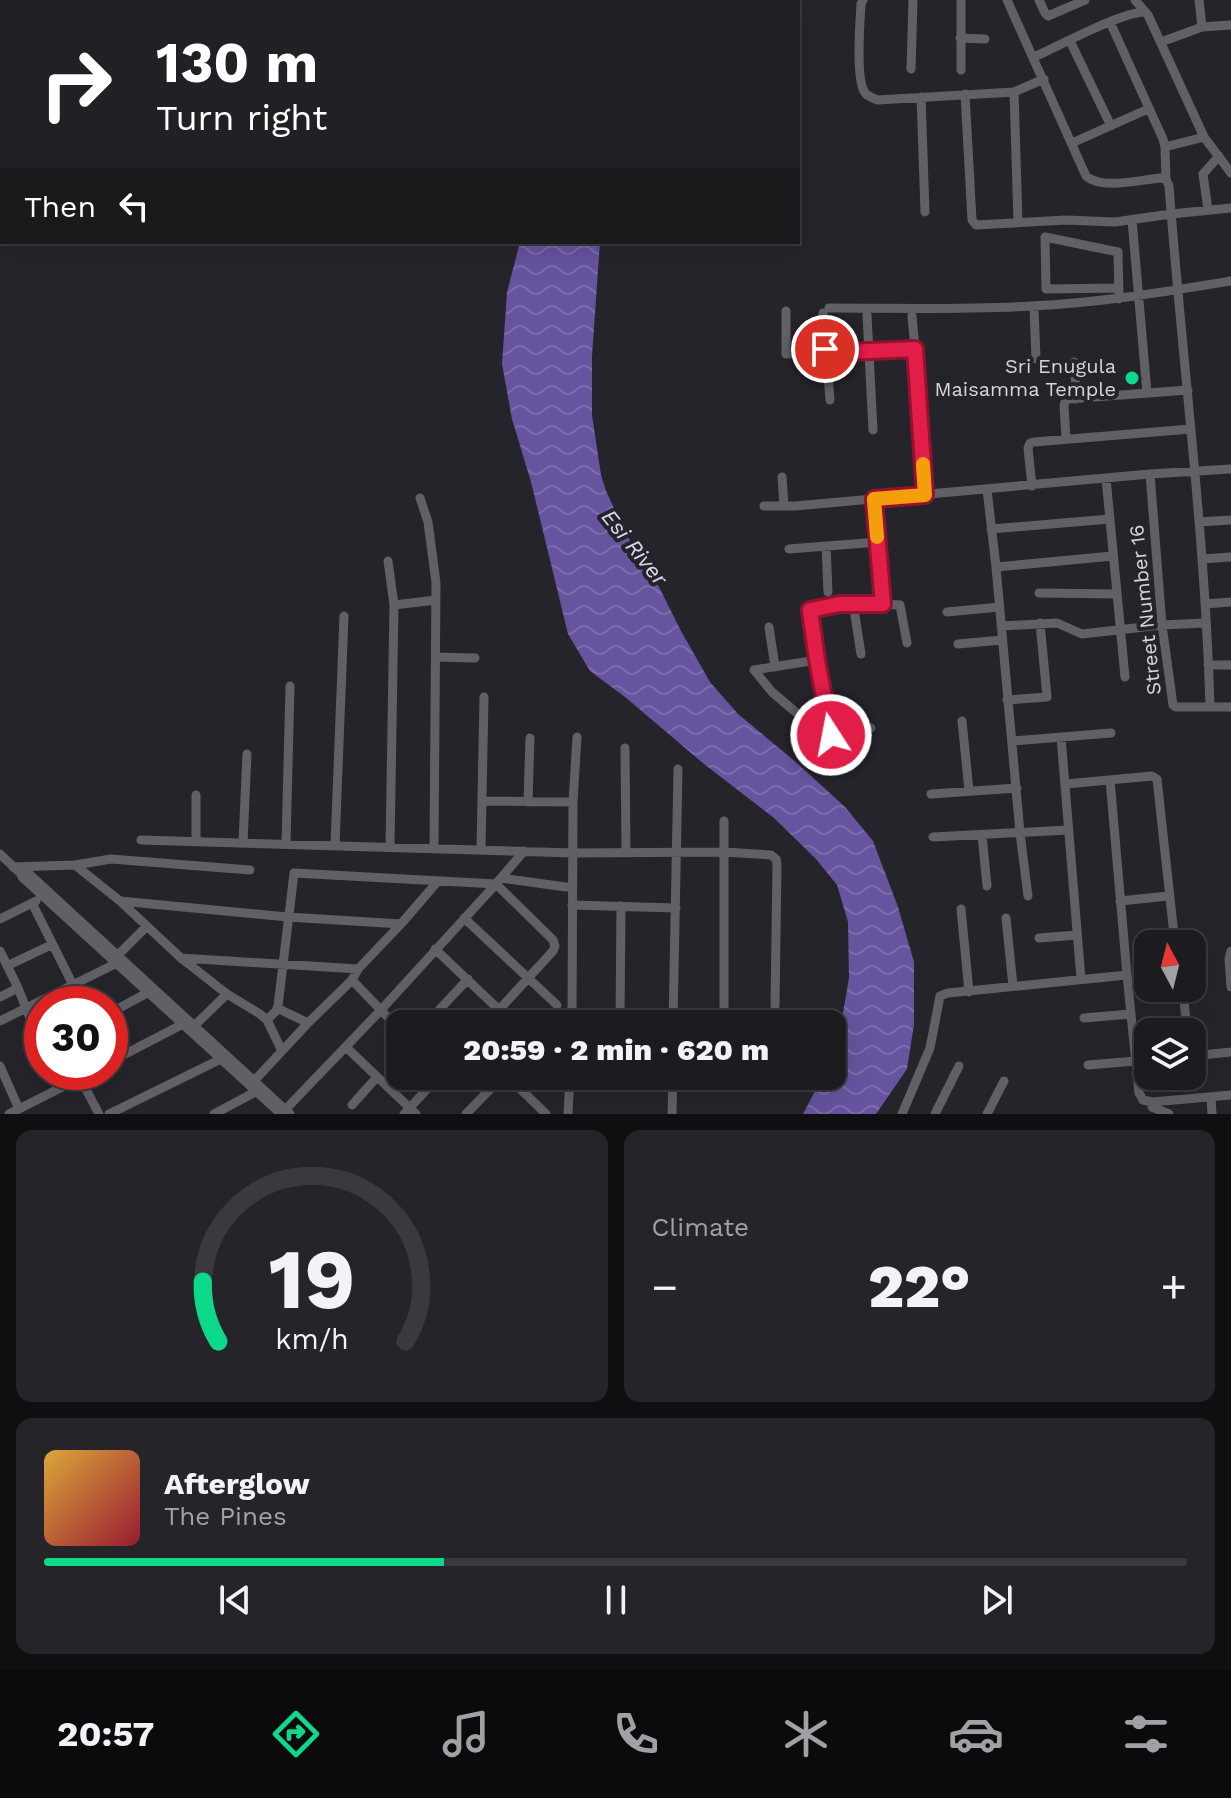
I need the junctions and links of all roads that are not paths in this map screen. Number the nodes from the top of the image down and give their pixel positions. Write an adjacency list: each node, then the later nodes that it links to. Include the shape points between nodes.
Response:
1 (863, 0): 23 (street, via 859,71 866,95 877,100)
2 (913, 0): 18 (street)
3 (961, 0): 13 (street)
4 (1007, 0): 17 (street)
5 (1039, 0): 6 (street, via 1048,16)
6 (1085, 0)
7 (1135, 0): 9 (street)
8 (1199, 0): 12 (street)
9 (1144, 12): 10 (street); 16 (street)
10 (1110, 22): 15 (street); 24 (street)
11 (1231, 25): 12 (street)
12 (1202, 27): 16 (street)
13 (960, 38): 14 (street); 19 (street)
14 (985, 39)
15 (1070, 41): 17 (street); 25 (street)
16 (1161, 42): 26 (street)
17 (1034, 57): 20 (street)
18 (911, 69)
19 (961, 70)
20 (1044, 79): 21 (street); 27 (street)
21 (1014, 92): 22 (street); 37 (street)
22 (965, 94): 23 (street); 37 (street, via 972,220 976,225)
23 (921, 97): 34 (street)
24 (1148, 109): 25 (street); 28 (street)
25 (1111, 126): 27 (street)
26 (1204, 137): 28 (street); 29 (street)
27 (1072, 143): 31 (street, via 1092,182)
28 (1165, 147): 31 (street)
29 (1219, 156): 30 (street); 33 (street, via 1203,174)
30 (1231, 173)
31 (1166, 179): 35 (street)
32 (1231, 208): 33 (street)
33 (1208, 210): 35 (street)
34 (925, 212)
35 (1171, 214): 36 (street); 40 (street)
36 (1132, 220): 37 (street); 41 (street)
37 (1018, 222)
38 (1231, 281): 40 (street)
39 (1119, 288): 39 (street, via 1118,252 1045,237 1046,289); 42 (street)
40 (1178, 289): 41 (street); 52 (street)
41 (1138, 296): 42 (street); 53 (street)
42 (1119, 299): 43 (street)
43 (1034, 306): 49 (street, via 826,310); 50 (street)
44 (786, 311): 49 (street, via 786,354)
45 (867, 315): 48 (street)
46 (912, 316): 47 (street)
47 (915, 349): 48 (street); 66 (street)
48 (870, 351): 49 (street); 57 (street)
49 (826, 353): 55 (street)
50 (1036, 359)
51 (1074, 362): 54 (street)
52 (1188, 390): 53 (street); 56 (street)
53 (1147, 393): 54 (street)
54 (1077, 399): 58 (street, via 1065,402)
55 (830, 400)
56 (1191, 429): 58 (street); 60 (street)
57 (873, 430)
58 (1066, 439): 64 (street, via 1030,443)
59 (1231, 469): 60 (street)
60 (1195, 472): 61 (street); 73 (street)
61 (1150, 474): 63 (street); 97 (street, Street Number 16)
62 (782, 477): 70 (street)
63 (1106, 478): 64 (street); 71 (street)
64 (1032, 486): 65 (street)
65 (987, 489): 66 (street); 74 (street)
66 (925, 495): 68 (street)
67 (420, 498): 86 (street, via 428,522)
68 (874, 499): 70 (street); 75 (street)
69 (764, 506): 70 (street)
70 (784, 506)
71 (1110, 519): 74 (street); 78 (street)
72 (1231, 520): 73 (street)
73 (1199, 522): 80 (street)
74 (991, 529): 82 (street)
75 (878, 542): 76 (street); 89 (street)
76 (826, 546): 77 (street); 83 (street)
77 (789, 549)
78 (1113, 556): 82 (street); 85 (street)
79 (1231, 557): 80 (street)
80 (1202, 559): 90 (street)
81 (388, 561): 91 (street)
82 (996, 567): 92 (street)
83 (828, 592)
84 (1039, 593): 85 (street)
85 (1117, 594): 100 (street)
86 (436, 600): 91 (street); 105 (street)
87 (1231, 602): 90 (street)
88 (853, 603): 89 (street); 104 (street); 107 (street, via 810,610)
89 (883, 604): 102 (street, via 900,605)
90 (1205, 604): 96 (street)
91 (394, 605): 148 (street)
92 (999, 607): 93 (street); 98 (street)
93 (947, 612)
94 (344, 616): 147 (street)
95 (1040, 623): 98 (street); 100 (street, via 1057,623 1082,634); 114 (street, via 1047,697)
96 (1205, 623): 97 (street); 108 (street)
97 (1162, 625): 100 (street); 115 (street, Street Number 16, via 1173,705)
98 (1001, 626): 101 (street)
99 (769, 627): 110 (street)
100 (1120, 630): 111 (street)
101 (1002, 640): 103 (street); 114 (street)
102 (907, 643)
103 (958, 644)
104 (861, 654)
105 (436, 657): 106 (street); 149 (street)
106 (475, 658)
107 (817, 660): 110 (street); 121 (street)
108 (1208, 665): 109 (street); 115 (street)
109 (1231, 665)
110 (775, 667): 121 (street, via 754,670 772,692)
111 (1125, 677)
112 (290, 686): 146 (street)
113 (484, 697): 135 (street)
114 (1007, 700): 124 (street)
115 (1210, 707): 116 (street)
116 (1231, 707)
117 (962, 721): 132 (street)
118 (871, 728): 121 (street)
119 (1111, 733): 122 (street)
120 (577, 737): 137 (street)
121 (829, 737): 127 (street)
122 (1061, 737): 124 (street); 130 (street)
123 (530, 738): 136 (street)
124 (1013, 741): 131 (street)
125 (625, 748): 154 (street)
126 (247, 754): 145 (street)
127 (852, 760)
128 (678, 769): 155 (street)
129 (1110, 780): 130 (street); 164 (street, via 1157,779); 167 (street)
130 (1066, 784): 139 (street)
131 (1017, 788): 132 (street); 140 (street)
132 (969, 791): 133 (street)
133 (931, 794)
134 (196, 795): 144 (street)
135 (482, 801): 136 (street); 150 (street)
136 (528, 802): 137 (street)
137 (573, 802): 153 (street)
138 (724, 821): 152 (street)
139 (1068, 830): 140 (street); 180 (street)
140 (1020, 833): 141 (street); 163 (street)
141 (982, 835): 142 (street); 161 (street)
142 (933, 837)
143 (141, 840): 144 (street)
144 (196, 841): 145 (street)
145 (243, 842): 146 (street)
146 (286, 844): 147 (street)
147 (335, 845): 148 (street)
148 (390, 846): 149 (street)
149 (434, 848): 150 (street)
150 (481, 849): 151 (street)
151 (524, 851): 153 (street); 160 (street)
152 (724, 852): 155 (street); 206 (street, via 776,859); 209 (street)
153 (573, 853): 154 (street); 169 (street)
154 (626, 853): 155 (street)
155 (677, 853): 171 (street)
156 (8, 863): 157 (street); 165 (street); 187 (street, via 27,872)
157 (75, 865): 158 (street, via 111,859); 166 (street)
158 (250, 870)
159 (438, 881): 160 (street); 173 (street, via 294,873); 177 (street)
160 (498, 881): 162 (street); 174 (street); 191 (street, via 555,946)
161 (987, 886)
162 (566, 887)
163 (1028, 896)
164 (1168, 896): 167 (street); 179 (street)
165 (45, 897): 168 (street); 187 (street)
166 (120, 901): 173 (street); 178 (street)
167 (1120, 901): 190 (street)
168 (32, 903): 176 (street); 182 (street)
169 (572, 905): 170 (street); 212 (street)
170 (621, 906): 171 (street); 213 (street)
171 (676, 908): 214 (street)
172 (961, 909): 200 (street)
173 (288, 917): 177 (street); 188 (street)
174 (464, 918): 183 (street); 191 (street)
175 (1006, 918): 196 (street)
176 (0, 919)
177 (401, 924): 189 (street)
178 (147, 926): 185 (street); 187 (street)
179 (1173, 930)
180 (1077, 935): 181 (street); 193 (street)
181 (1039, 938)
182 (51, 945): 186 (street); 195 (street)
183 (435, 949): 192 (street); 215 (street)
184 (1231, 951): 197 (street)
185 (181, 958): 188 (street); 201 (street)
186 (3, 959): 198 (street)
187 (117, 959): 195 (street); 199 (street); 222 (street)
188 (283, 963): 189 (street); 207 (street)
189 (358, 969): 194 (street)
190 (1127, 975): 193 (street); 216 (street)
191 (528, 978): 205 (street); 211 (street)
192 (468, 979): 210 (street); 211 (street)
193 (1081, 979): 196 (street)
194 (352, 980): 215 (street); 221 (street)
195 (73, 985)
196 (1013, 986): 200 (street)
197 (1231, 987)
198 (18, 988): 202 (street); 203 (street)
199 (149, 992): 204 (street); 222 (street)
200 (969, 992): 259 (street, via 940,996 930,1048)
201 (227, 994): 219 (street); 222 (street)
202 (0, 997)
203 (24, 1003)
204 (128, 1003)
205 (557, 1005)
206 (775, 1006)
207 (277, 1008): 219 (street); 221 (street)
208 (24, 1009): 220 (street)
209 (724, 1009)
210 (439, 1010)
211 (499, 1010)
212 (572, 1010)
213 (620, 1010)
214 (673, 1010)
215 (380, 1011): 217 (street); 224 (street)
216 (1131, 1014): 218 (street); 223 (street)
217 (386, 1017)
218 (1084, 1018)
219 (267, 1020): 225 (street)
220 (0, 1021)
221 (308, 1023): 225 (street)
222 (188, 1025): 227 (street); 229 (street); 236 (street)
223 (1134, 1042)
224 (346, 1047): 234 (street); 249 (street)
225 (282, 1051): 236 (street)
226 (1231, 1052): 228 (street)
227 (128, 1053)
228 (1206, 1055)
229 (221, 1059): 236 (street); 255 (street)
230 (1134, 1061): 231 (street)
231 (1088, 1065)
232 (0, 1066): 250 (street)
233 (959, 1066): 260 (street)
234 (377, 1077): 247 (street); 251 (street)
235 (1004, 1081): 261 (street)
236 (255, 1086): 249 (street); 253 (street)
237 (54, 1090): 250 (street)
238 (86, 1090): 254 (street)
239 (428, 1090): 251 (street)
240 (492, 1090): 252 (street)
241 (520, 1090): 256 (street)
242 (569, 1090): 257 (street)
243 (673, 1090): 258 (street)
244 (1139, 1090): 248 (street)
245 (1231, 1095): 246 (street)
246 (1211, 1097): 248 (street); 263 (street)
247 (352, 1105)
248 (1153, 1108): 262 (street)
249 (280, 1111)
250 (14, 1112)
251 (410, 1112)
252 (472, 1112)
253 (217, 1113)
254 (99, 1114)
255 (109, 1114)
256 (546, 1114)
257 (568, 1114)
258 (672, 1114)
259 (902, 1114)
260 (935, 1114)
261 (987, 1114)
262 (1169, 1114)
263 (1212, 1114)

